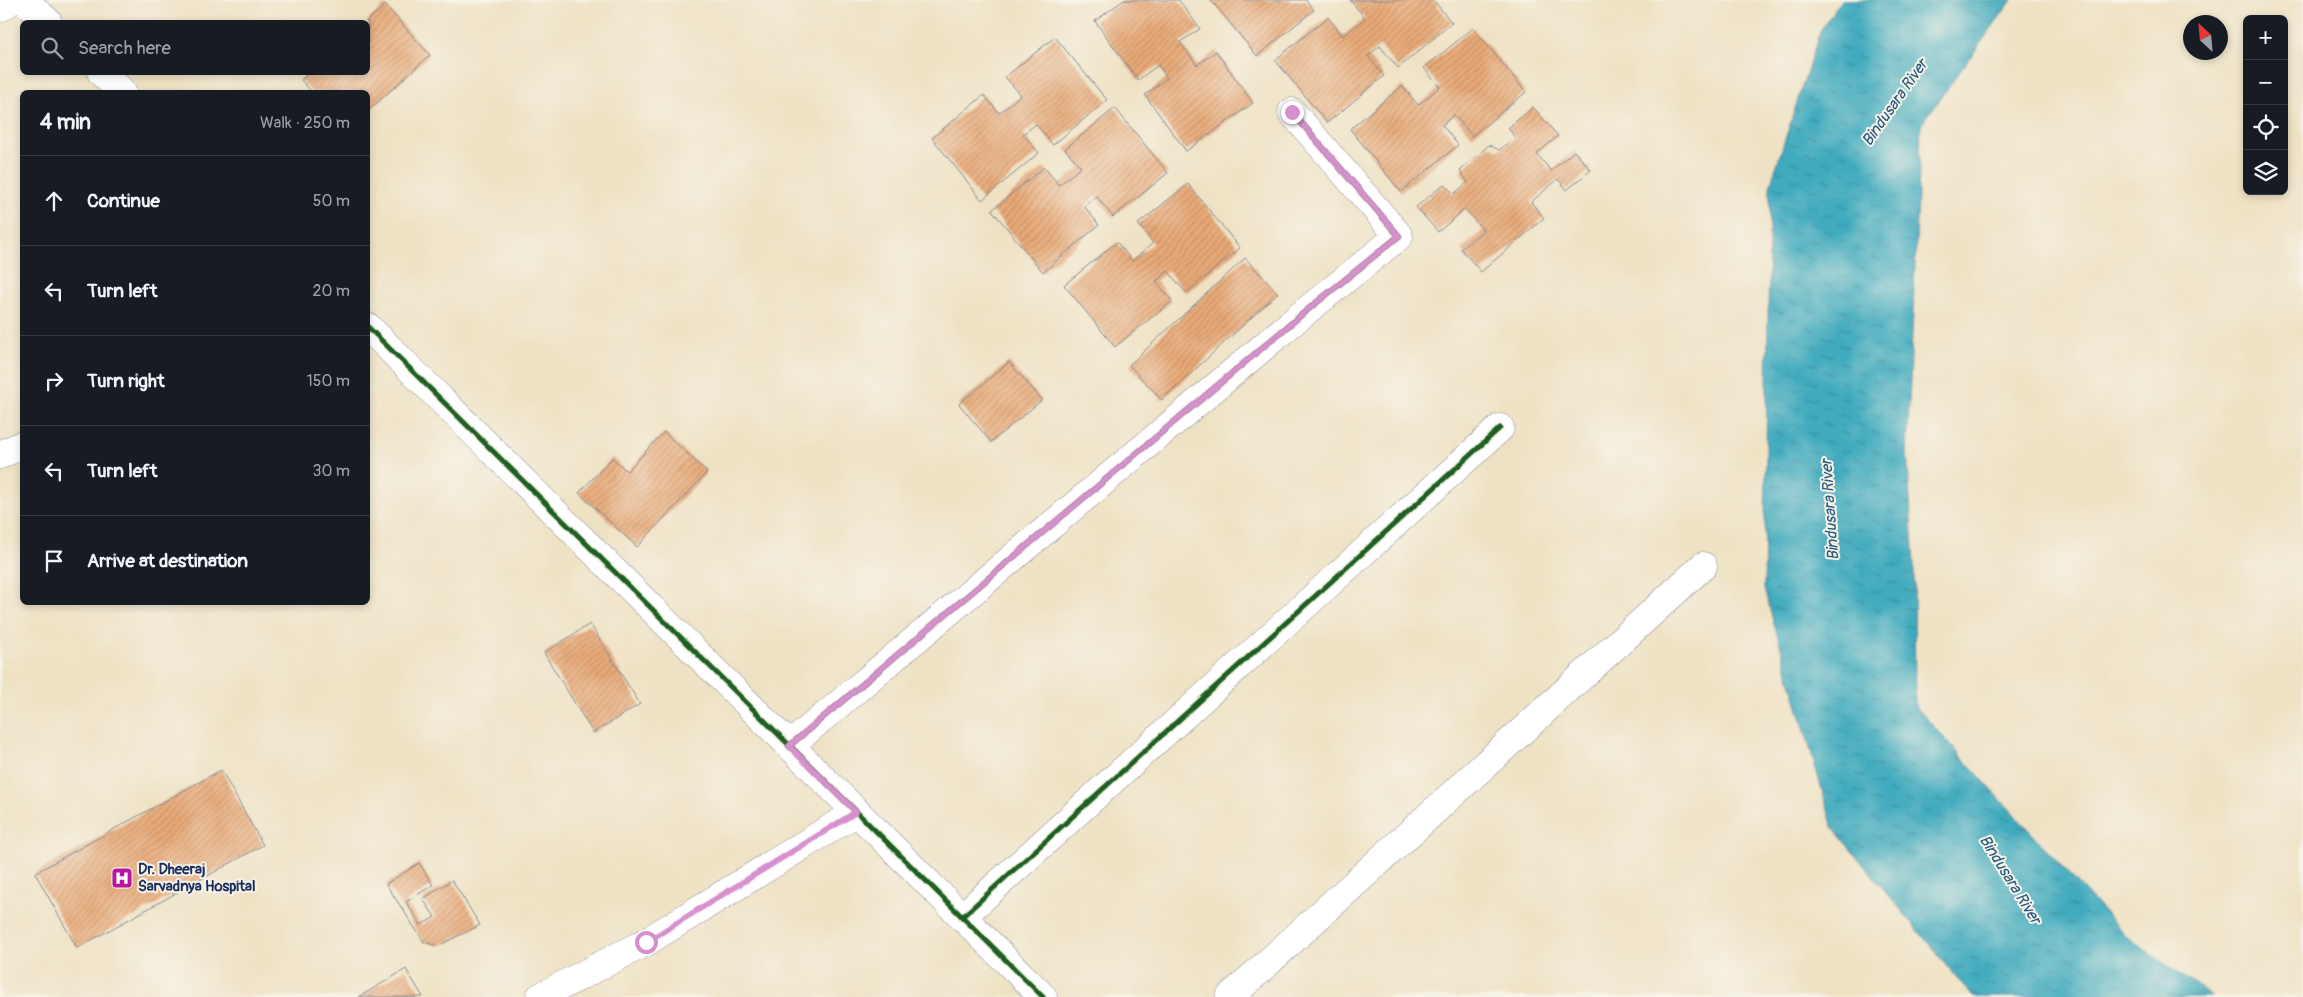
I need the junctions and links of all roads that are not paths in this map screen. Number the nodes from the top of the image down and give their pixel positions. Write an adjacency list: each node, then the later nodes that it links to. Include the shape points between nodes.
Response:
1 (12, 0): 3 (street)
2 (24, 0): 4 (street)
3 (0, 8)
4 (46, 20)
5 (104, 75): 6 (street)
6 (120, 90)
7 (1292, 112): 13 (street, via 1399,236)
8 (370, 329): 13 (street)
9 (1500, 428): 15 (street)
10 (20, 446): 11 (street)
11 (0, 455)
12 (1703, 566): 18 (street)
13 (789, 746): 14 (street)
14 (856, 812): 15 (street); 16 (street, via 646,942)
15 (962, 918): 17 (street)
16 (540, 997)
17 (1042, 997)
18 (1230, 997)

